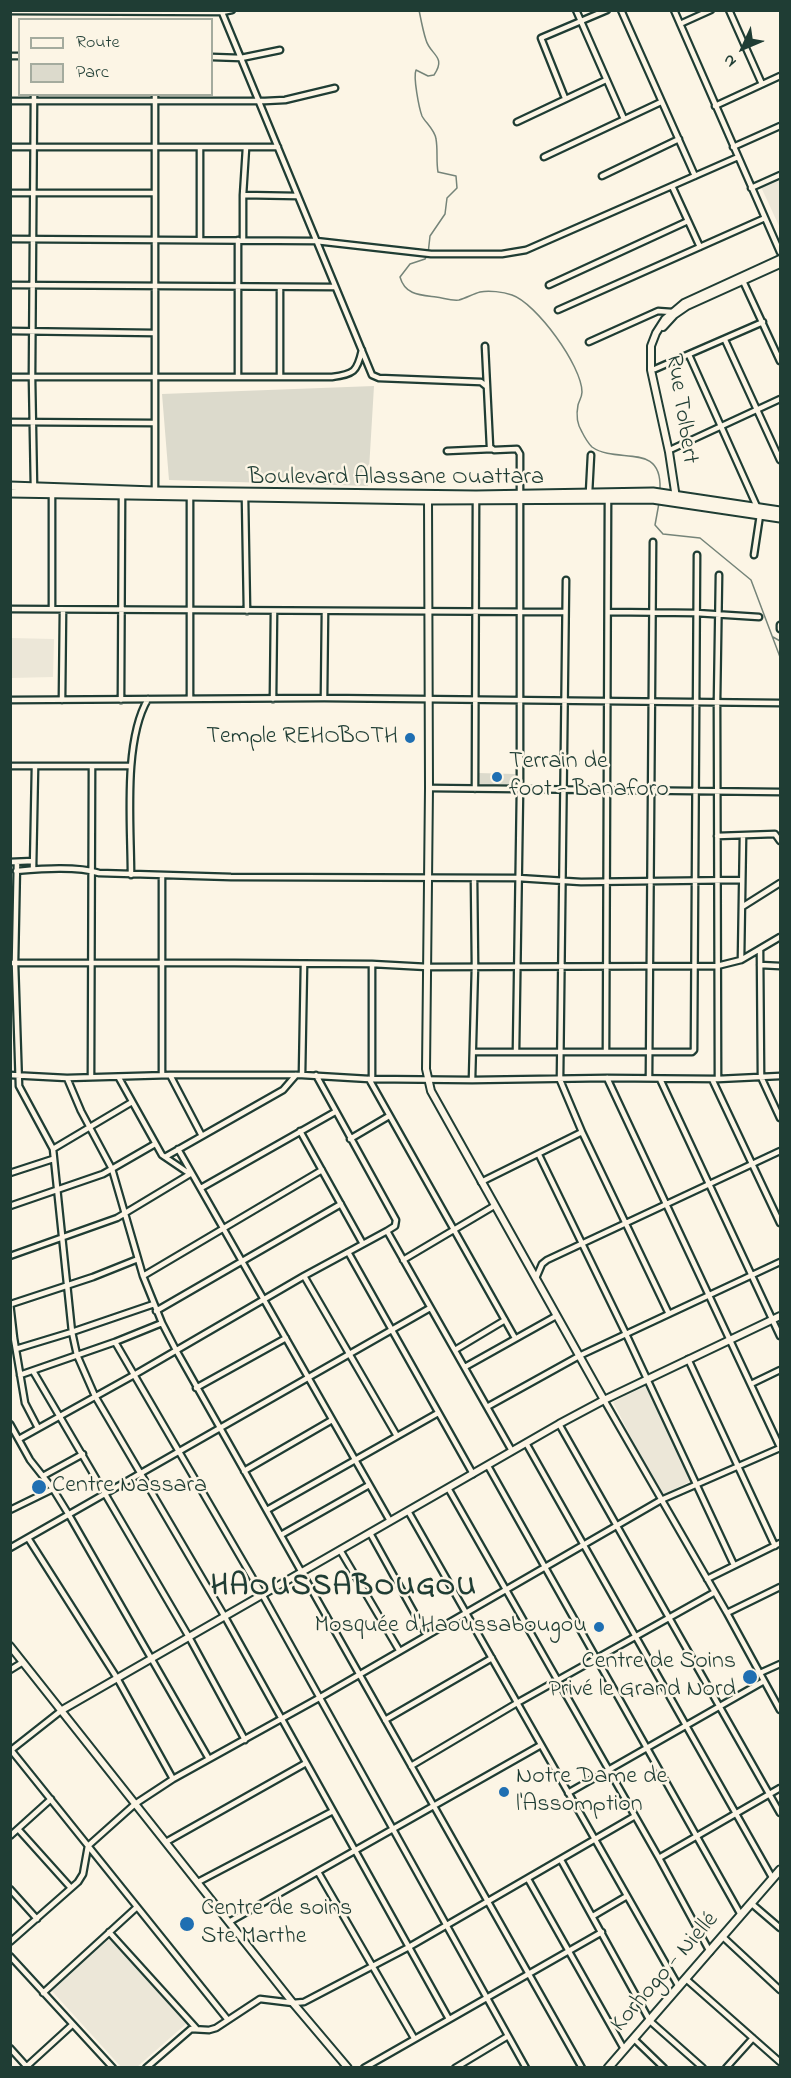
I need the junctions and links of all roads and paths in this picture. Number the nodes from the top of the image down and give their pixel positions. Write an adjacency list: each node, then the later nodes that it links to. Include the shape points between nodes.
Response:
1 (232, 10): 11 (street)
2 (576, 10): 12 (street)
3 (607, 10): 12 (street)
4 (621, 10): 28 (street)
5 (674, 10): 13 (street)
6 (711, 10): 13 (street)
7 (729, 10): 19 (street)
8 (10, 11): 9 (street)
9 (35, 11): 10 (street)
10 (155, 11): 11 (street)
11 (222, 11): 16 (street)
12 (581, 22): 18 (street); 23 (street, via 541,38)
13 (680, 24): 29 (street)
14 (280, 50): 16 (street)
15 (213, 57): 16 (street)
16 (241, 58): 27 (street)
17 (780, 76): 19 (street)
18 (606, 80): 23 (street); 30 (street)
19 (762, 84): 29 (street)
20 (335, 88): 27 (street, via 285,100)
21 (34, 96): 25 (street)
22 (155, 96): 26 (street)
23 (565, 98): 31 (street)
24 (10, 101): 25 (street)
25 (34, 101): 26 (street); 35 (street)
26 (155, 101): 27 (street); 36 (street)
27 (258, 101): 38 (street)
28 (661, 102): 30 (street); 33 (street)
29 (715, 106): 39 (street)
30 (624, 118): 41 (street)
31 (517, 122)
32 (780, 126): 39 (street)
33 (679, 139): 44 (street); 45 (street)
34 (10, 147): 35 (street)
35 (34, 147): 36 (street); 49 (street)
36 (155, 147): 37 (street); 50 (street)
37 (200, 147): 40 (street); 58 (street)
38 (278, 147): 40 (street); 52 (street)
39 (733, 147): 42 (street)
40 (246, 148): 51 (street)
41 (544, 157)
42 (738, 157): 45 (street); 47 (street)
43 (780, 175): 47 (street)
44 (602, 176)
45 (694, 176): 46 (street)
46 (672, 186): 54 (street); 60 (street, via 526,250 502,254 431,254)
47 (752, 188): 53 (street)
48 (10, 193): 49 (street)
49 (34, 193): 50 (street); 56 (street)
50 (155, 193): 57 (street)
51 (243, 195): 52 (street); 59 (street)
52 (297, 196): 60 (street)
53 (765, 218): 61 (street); 62 (street)
54 (688, 221): 61 (street); 68 (street)
55 (10, 239): 56 (street)
56 (34, 239): 57 (street); 67 (street)
57 (154, 240): 58 (street); 69 (street)
58 (200, 240): 59 (street)
59 (241, 240): 60 (street); 70 (street)
60 (316, 241): 71 (street)
61 (700, 247): 73 (street)
62 (780, 252)
63 (780, 259): 74 (street, Rue Tolbert)
64 (780, 264): 65 (street, Rue Tolbert)
65 (743, 281): 75 (street); 85 (street, Rue Tolbert, via 674,315 657,341)
66 (10, 285): 67 (street)
67 (34, 285): 69 (street); 77 (street)
68 (549, 285)
69 (155, 286): 70 (street); 78 (street)
70 (237, 287): 72 (street); 87 (street)
71 (335, 287): 72 (street); 82 (street)
72 (280, 288): 90 (street)
73 (558, 310)
74 (672, 312): 80 (street, via 658,311); 117 (street, Rue Tolbert, via 656,333 650,362)
75 (763, 322): 79 (street); 84 (street)
76 (10, 331): 77 (street)
77 (33, 331): 78 (street); 89 (street)
78 (155, 333): 86 (street)
79 (725, 340): 83 (street); 93 (street)
80 (589, 342)
81 (485, 346): 91 (street)
82 (362, 350): 90 (street, via 358,366 347,375); 91 (street, via 374,377 481,382)
83 (689, 356): 85 (street); 97 (street)
84 (780, 361)
85 (655, 369): 99 (street, Rue Tolbert)
86 (154, 376): 87 (street); 89 (street); 96 (street)
87 (238, 376): 90 (street)
88 (10, 377): 89 (street)
89 (32, 377): 95 (street)
90 (280, 377)
91 (486, 386): 98 (street)
92 (780, 399): 93 (street)
93 (757, 410): 97 (street); 102 (street)
94 (10, 422): 95 (street)
95 (33, 422): 96 (street); 104 (street)
96 (154, 423): 107 (street)
97 (720, 427): 99 (street); 119 (street)
98 (492, 449): 100 (street); 115 (street, via 519,451)
99 (672, 449): 117 (street, Rue Tolbert)
100 (447, 451)
101 (591, 455): 108 (street)
102 (780, 460)
103 (10, 486): 104 (main road, Boulevard Alassane Ouattara)
104 (34, 490): 105 (main road, Boulevard Alassane Ouattara); 106 (main road, Boulevard Alassane Ouattara); 109 (main road, Boulevard Alassane Ouattara)
105 (73, 491): 107 (main road, Boulevard Alassane Ouattara); 109 (main road, Boulevard Alassane Ouattara); 111 (main road, Boulevard Alassane Ouattara)
106 (10, 493)
107 (155, 493): 110 (main road, Boulevard Alassane Ouattara); 111 (main road, Boulevard Alassane Ouattara); 113 (main road, Boulevard Alassane Ouattara)
108 (589, 493): 112 (main road, Boulevard Alassane Ouattara); 115 (main road, Boulevard Alassane Ouattara)
109 (52, 494): 127 (street)
110 (245, 494): 113 (main road, Boulevard Alassane Ouattara); 114 (main road, Boulevard Alassane Ouattara); 131 (street)
111 (122, 495): 129 (street)
112 (608, 496): 115 (main road, Boulevard Alassane Ouattara); 117 (main road, Boulevard Alassane Ouattara); 138 (street)
113 (190, 497): 130 (street)
114 (428, 497): 116 (main road, Boulevard Alassane Ouattara); 134 (street)
115 (520, 497): 116 (main road, Boulevard Alassane Ouattara); 136 (street)
116 (476, 498): 135 (street)
117 (676, 498): 119 (main road, Boulevard Alassane Ouattara)
118 (780, 511): 119 (main road, Boulevard Alassane Ouattara)
119 (758, 512): 120 (main road, Boulevard Alassane Ouattara); 123 (street)
120 (780, 518)
121 (653, 542): 139 (street)
122 (696, 555): 140 (street)
123 (754, 555)
124 (719, 575): 141 (street)
125 (566, 580): 137 (street)
126 (10, 609): 127 (street)
127 (51, 609): 128 (street)
128 (63, 610): 129 (street); 149 (street)
129 (122, 610): 130 (street); 150 (street)
130 (191, 610): 131 (street); 145 (street)
131 (247, 611): 132 (street)
132 (274, 611): 133 (street); 146 (street)
133 (325, 611): 134 (street); 143 (street)
134 (429, 612): 135 (street); 151 (street)
135 (475, 612): 136 (street); 152 (street)
136 (519, 612): 137 (street); 147 (street)
137 (565, 612): 153 (street)
138 (608, 612): 139 (street); 154 (street)
139 (651, 613): 140 (street); 155 (street)
140 (696, 613): 141 (street); 156 (street)
141 (718, 614): 142 (street); 157 (street)
142 (759, 616)
143 (324, 698): 146 (street); 151 (street)
144 (148, 699): 145 (street); 150 (street); 161 (street, via 136,724)
145 (190, 699): 146 (street)
146 (273, 699)
147 (520, 699): 152 (street); 153 (street); 166 (street)
148 (10, 700): 149 (street)
149 (62, 700): 150 (street)
150 (121, 700)
151 (429, 700): 152 (street); 163 (street)
152 (475, 700): 164 (street)
153 (564, 700): 154 (street); 167 (street)
154 (608, 700): 155 (street); 165 (street)
155 (652, 701): 156 (street); 168 (street)
156 (696, 701): 157 (street); 169 (street)
157 (717, 702): 158 (street); 170 (street)
158 (780, 703)
159 (10, 766): 162 (street)
160 (92, 766): 161 (street); 162 (street); 179 (street)
161 (131, 766): 180 (street)
162 (35, 767): 175 (street)
163 (429, 788): 164 (street); 182 (street)
164 (475, 789): 166 (street)
165 (606, 789): 167 (street); 168 (street); 190 (street)
166 (520, 790): 167 (street); 184 (street)
167 (563, 790): 189 (street)
168 (651, 790): 169 (street); 187 (street)
169 (696, 790): 170 (street); 185 (street)
170 (718, 791): 171 (street); 172 (street)
171 (780, 792)
172 (717, 836): 173 (street); 186 (street)
173 (743, 836): 174 (street, via 775,834); 188 (street)
174 (780, 840)
175 (33, 861): 176 (street); 177 (street)
176 (14, 862): 178 (street)
177 (33, 869): 178 (street); 179 (street)
178 (16, 871): 196 (street)
179 (92, 871): 180 (street); 197 (street)
180 (131, 875): 181 (street)
181 (162, 875): 182 (street); 198 (street)
182 (429, 877): 183 (street); 207 (street)
183 (474, 878): 184 (street); 202 (street)
184 (518, 878): 189 (street); 203 (street)
185 (696, 879): 186 (street); 187 (street); 210 (street)
186 (716, 879): 188 (street); 205 (street)
187 (650, 880): 190 (street); 209 (street)
188 (742, 880): 192 (street)
189 (563, 881): 190 (street); 208 (street)
190 (606, 882): 204 (street)
191 (780, 883): 192 (street)
192 (742, 907): 195 (street)
193 (780, 937): 194 (street)
194 (760, 950): 195 (street); 201 (street)
195 (741, 960): 205 (street)
196 (13, 963): 197 (street); 217 (street)
197 (90, 963): 198 (street); 223 (street)
198 (162, 963): 199 (street); 218 (street)
199 (304, 964): 200 (street); 220 (street)
200 (372, 964): 207 (street); 229 (street)
201 (760, 965): 206 (street); 224 (street)
202 (475, 966): 203 (street); 207 (street); 212 (street)
203 (518, 966): 208 (street); 211 (street)
204 (607, 966): 208 (street); 209 (street); 213 (street)
205 (717, 966): 210 (street); 232 (street)
206 (780, 966)
207 (427, 967): 230 (street)
208 (562, 967): 215 (street)
209 (651, 967): 210 (street); 214 (street)
210 (694, 967): 214 (street, via 694,1050)
211 (516, 1051): 212 (street); 215 (street)
212 (473, 1052): 233 (street)
213 (606, 1052): 214 (street); 215 (street)
214 (649, 1052): 228 (street)
215 (560, 1053): 234 (street)
216 (10, 1075): 217 (street)
217 (18, 1075): 225 (street); 245 (street, via 20,1088)
218 (162, 1075): 219 (street); 226 (street)
219 (170, 1075): 220 (street); 242 (street)
220 (299, 1075): 221 (street); 242 (street, via 283,1090)
221 (316, 1075): 229 (street); 236 (street)
222 (780, 1076): 224 (street)
223 (91, 1077): 225 (street); 226 (street)
224 (761, 1077): 232 (street); 238 (street)
225 (68, 1078): 239 (street)
226 (118, 1078): 235 (street)
227 (607, 1078): 228 (street); 234 (street); 261 (street)
228 (649, 1078): 231 (street)
229 (370, 1079): 230 (street); 237 (street)
230 (427, 1079): 233 (street); 256 (street)
231 (660, 1079): 232 (street); 257 (street)
232 (715, 1079): 251 (street)
233 (472, 1080): 234 (street)
234 (560, 1080): 241 (street)
235 (132, 1102): 239 (street); 244 (street)
236 (335, 1112): 240 (street); 243 (street)
237 (389, 1116): 243 (street); 269 (street)
238 (780, 1118)
239 (91, 1128): 245 (street); 252 (street)
240 (300, 1131): 253 (street); 258 (street)
241 (582, 1132): 248 (street); 266 (street)
242 (202, 1136): 246 (street)
243 (350, 1139): 268 (street, via 396,1220 395,1226)
244 (155, 1144): 249 (street); 252 (street)
245 (53, 1149): 250 (street)
246 (178, 1149): 249 (street); 255 (street)
247 (780, 1151): 251 (street)
248 (538, 1155): 256 (street); 271 (street)
249 (165, 1157): 255 (street)
250 (54, 1159): 254 (street); 259 (street)
251 (753, 1164): 257 (street); 265 (street)
252 (112, 1168): 259 (street); 264 (street)
253 (322, 1170): 260 (street); 267 (street)
254 (10, 1173)
255 (192, 1176): 258 (street); 264 (street)
256 (481, 1182): 263 (street)
257 (709, 1185): 261 (street); 281 (street)
258 (201, 1188): 267 (street)
259 (57, 1191): 262 (street); 270 (street)
260 (340, 1204): 272 (street); 276 (street)
261 (666, 1204): 266 (street); 284 (street)
262 (10, 1206)
263 (494, 1206): 269 (street); 282 (street)
264 (126, 1213): 270 (street); 275 (street)
265 (780, 1223)
266 (626, 1224): 271 (street); 290 (street)
267 (223, 1228): 276 (street); 279 (street)
268 (387, 1231): 272 (street); 277 (street)
269 (454, 1231): 277 (street); 294 (street)
270 (63, 1238): 274 (street); 283 (street)
271 (582, 1243): 282 (street, via 547,1260); 298 (street)
272 (363, 1244): 273 (street)
273 (348, 1252): 280 (street); 296 (street)
274 (10, 1256)
275 (138, 1259): 279 (street); 283 (street)
276 (241, 1260): 285 (street); 289 (street)
277 (403, 1260): 288 (street)
278 (780, 1262): 281 (street)
279 (143, 1276): 287 (street)
280 (304, 1276): 285 (street); 308 (street)
281 (752, 1276): 284 (street); 293 (street)
282 (536, 1280): 291 (street)
283 (67, 1285): 286 (street); 297 (street)
284 (710, 1295): 290 (street); 303 (street)
285 (263, 1299): 301 (street); 306 (street)
286 (11, 1304): 300 (street)
287 (153, 1304): 289 (street); 297 (street)
288 (430, 1308): 296 (street); 307 (street)
289 (156, 1311): 295 (street)
290 (669, 1314): 298 (street)
291 (556, 1316): 302 (street); 310 (street)
292 (780, 1316): 293 (street)
293 (773, 1319): 299 (street); 303 (street)
294 (505, 1320): 302 (street); 307 (street)
295 (162, 1323): 304 (street); 306 (street)
296 (391, 1330): 308 (street); 324 (street)
297 (72, 1332): 305 (street); 309 (street)
298 (626, 1334): 310 (street); 318 (street)
299 (780, 1336)
300 (12, 1338): 305 (street)
301 (286, 1338): 317 (street); 320 (street)
302 (515, 1338): 312 (street)
303 (730, 1339): 311 (street); 319 (street)
304 (115, 1342): 309 (street); 316 (street)
305 (16, 1349): 315 (street)
306 (176, 1350): 316 (street); 320 (street)
307 (455, 1350): 312 (street)
308 (350, 1353): 317 (street); 331 (street)
309 (77, 1355): 314 (street); 321 (street)
310 (579, 1356): 322 (street); 323 (street)
311 (688, 1359): 318 (street); 340 (street)
312 (465, 1368): 323 (street)
313 (780, 1370): 319 (street)
314 (33, 1371): 315 (street); 325 (street)
315 (20, 1375): 329 (street, via 25,1403)
316 (134, 1376): 321 (street); 335 (street)
317 (308, 1376): 326 (street); 330 (street)
318 (646, 1379): 322 (street); 346 (street)
319 (751, 1384): 334 (street)
320 (196, 1388): 330 (street)
321 (95, 1396): 325 (street); 342 (street)
322 (604, 1400): 328 (street); 350 (street)
323 (487, 1407): 336 (street)
324 (438, 1413): 331 (street); 343 (street)
325 (60, 1415): 329 (street); 337 (street)
326 (332, 1419): 338 (street); 341 (street)
327 (10, 1424): 332 (street)
328 (559, 1424): 333 (street); 356 (street)
329 (38, 1428): 332 (street)
330 (219, 1428): 335 (street); 341 (street)
331 (397, 1436): 338 (street)
332 (19, 1439): 344 (street)
333 (526, 1443): 336 (street); 361 (street)
334 (780, 1447): 340 (street)
335 (179, 1451): 342 (street); 371 (street)
336 (512, 1451): 339 (street)
337 (82, 1454): 344 (street); 349 (street)
338 (356, 1460): 345 (street); 352 (street)
339 (488, 1466): 343 (street); 365 (street)
340 (738, 1467): 346 (street); 360 (street)
341 (244, 1471): 352 (street)
342 (141, 1472): 349 (street); 374 (street)
343 (472, 1474): 347 (street)
344 (42, 1476): 348 (street)
345 (369, 1485): 355 (street); 358 (street)
346 (698, 1486): 350 (street); 364 (street)
347 (448, 1488): 353 (street); 369 (street)
348 (53, 1489): 351 (street); 354 (street)
349 (105, 1493): 354 (street); 377 (street)
350 (661, 1500): 356 (street); 367 (street)
351 (10, 1510)
352 (267, 1510): 358 (street)
353 (408, 1511): 355 (street); 372 (street)
354 (69, 1515): 359 (street); 381 (street)
355 (390, 1521): 357 (street)
356 (617, 1527): 361 (street); 375 (street)
357 (370, 1533): 363 (street); 376 (street)
358 (282, 1535): 366 (street)
359 (28, 1538): 362 (street); 389 (street)
360 (778, 1545): 364 (street)
361 (585, 1546): 365 (street); 378 (street)
362 (10, 1548)
363 (340, 1550): 366 (street); 380 (street)
364 (734, 1565): 367 (street)
365 (545, 1567): 369 (street); 383 (street)
366 (301, 1571): 371 (street); 388 (street)
367 (707, 1579): 370 (street)
368 (780, 1587): 373 (street)
369 (505, 1590): 372 (street); 390 (street)
370 (715, 1592): 373 (street); 375 (street)
371 (262, 1594): 374 (street); 392 (street)
372 (466, 1612): 376 (street); 382 (street)
373 (727, 1613): 387 (street)
374 (225, 1617): 377 (street); 397 (street)
375 (669, 1618): 378 (street); 394 (street)
376 (426, 1634): 380 (street)
377 (189, 1637): 381 (street); 400 (street)
378 (636, 1637): 383 (street); 399 (street)
379 (10, 1646): 384 (street)
380 (399, 1650): 388 (street)
381 (152, 1658): 389 (street); 404 (street)
382 (492, 1658): 393 (street); 398 (street)
383 (596, 1659): 390 (street); 402 (street)
384 (23, 1662): 386 (street); 395 (street)
385 (780, 1664): 387 (street)
386 (10, 1670)
387 (760, 1673): 391 (street)
388 (358, 1674): 392 (street); 398 (street)
389 (117, 1678): 395 (street); 408 (street)
390 (558, 1680): 393 (street); 407 (street)
391 (764, 1681): 394 (street); 396 (street)
392 (319, 1698): 397 (street); 420 (street)
393 (517, 1702): 401 (street); 406 (street)
394 (720, 1706): 399 (street); 411 (street)
395 (62, 1710): 403 (street); 413 (street)
396 (780, 1710)
397 (281, 1718): 400 (street); 405 (street)
398 (385, 1720): 406 (street)
399 (686, 1726): 402 (street); 416 (street)
400 (245, 1740): 404 (street)
401 (541, 1745): 410 (street); 414 (street)
402 (647, 1748): 407 (street); 421 (street)
403 (11, 1750): 412 (street)
404 (209, 1759): 408 (street)
405 (306, 1763): 415 (street); 424 (street)
406 (411, 1766): 414 (street)
407 (609, 1770): 410 (street); 418 (street)
408 (173, 1779): 413 (street)
409 (780, 1788): 411 (street)
410 (568, 1793): 423 (street)
411 (769, 1794): 416 (street); 417 (street)
412 (51, 1799): 419 (street); 425 (street)
413 (135, 1804): 424 (street); 425 (street)
414 (433, 1806): 420 (street); 437 (street)
415 (333, 1811): 426 (street); 433 (street)
416 (736, 1813): 421 (street); 432 (street)
417 (780, 1813)
418 (635, 1816): 423 (street); 427 (street)
419 (18, 1828): 422 (street); 434 (street)
420 (392, 1829): 426 (street); 444 (street)
421 (696, 1835): 427 (street); 441 (street)
422 (10, 1836)
423 (596, 1840): 428 (street); 436 (street)
424 (166, 1842): 433 (street)
425 (88, 1846): 434 (street, via 83,1874); 439 (street)
426 (355, 1851): 430 (street); 450 (street)
427 (659, 1858): 452 (street)
428 (561, 1860): 431 (street); 440 (street)
429 (780, 1870): 432 (main road, Korhogo - Niellé)
430 (318, 1872): 443 (street); 454 (street)
431 (528, 1879): 437 (street); 451 (street)
432 (773, 1879): 438 (main road, Korhogo - Niellé)
433 (198, 1882): 443 (street)
434 (71, 1888): 442 (street)
435 (10, 1889): 442 (street)
436 (627, 1896): 440 (street); 457 (street)
437 (488, 1902): 444 (street); 455 (street)
438 (752, 1904): 441 (main road, Korhogo - Niellé); 445 (street)
439 (137, 1907): 446 (street); 463 (street)
440 (593, 1916): 447 (street)
441 (742, 1916): 448 (main road, Korhogo - Niellé)
442 (37, 1919): 449 (street)
443 (229, 1922): 461 (street)
444 (446, 1925): 450 (street); 460 (street)
445 (780, 1928)
446 (109, 1932): 459 (street); 466 (street)
447 (602, 1932): 451 (street); 464 (street)
448 (723, 1937): 452 (main road, Korhogo - Niellé); 458 (street)
449 (10, 1942)
450 (409, 1947): 454 (street); 462 (street)
451 (568, 1950): 455 (street); 472 (street)
452 (710, 1952): 456 (main road, Korhogo - Niellé)
453 (10, 1956): 459 (street)
454 (374, 1966): 461 (street, via 304,2002); 468 (street)
455 (529, 1974): 460 (street); 481 (street)
456 (686, 1979): 457 (main road, Korhogo - Niellé); 469 (street)
457 (680, 1987): 464 (main road, Korhogo - Niellé)
458 (780, 1990)
459 (43, 1993): 465 (street)
460 (487, 1998): 462 (street); 467 (street)
461 (293, 2003): 463 (street, via 260,1999); 477 (street)
462 (449, 2019): 468 (street)
463 (228, 2020): 466 (street, via 209,2030)
464 (650, 2021): 470 (main road, Korhogo - Niellé); 484 (street)
465 (72, 2025): 474 (street); 475 (street)
466 (196, 2028): 476 (street)
467 (508, 2036): 479 (street); 480 (street)
468 (414, 2038): 478 (street)
469 (753, 2038): 473 (street); 485 (street)
470 (634, 2039): 472 (main road, Korhogo - Niellé); 483 (street)
471 (10, 2048): 474 (street)
472 (624, 2049): 482 (main road, Korhogo - Niellé)
473 (780, 2062)
474 (27, 2067)
475 (113, 2067)
476 (146, 2067)
477 (348, 2067)
478 (364, 2067)
479 (455, 2067)
480 (526, 2067)
481 (582, 2067)
482 (608, 2067)
483 (664, 2067)
484 (703, 2067)
485 (726, 2067)

